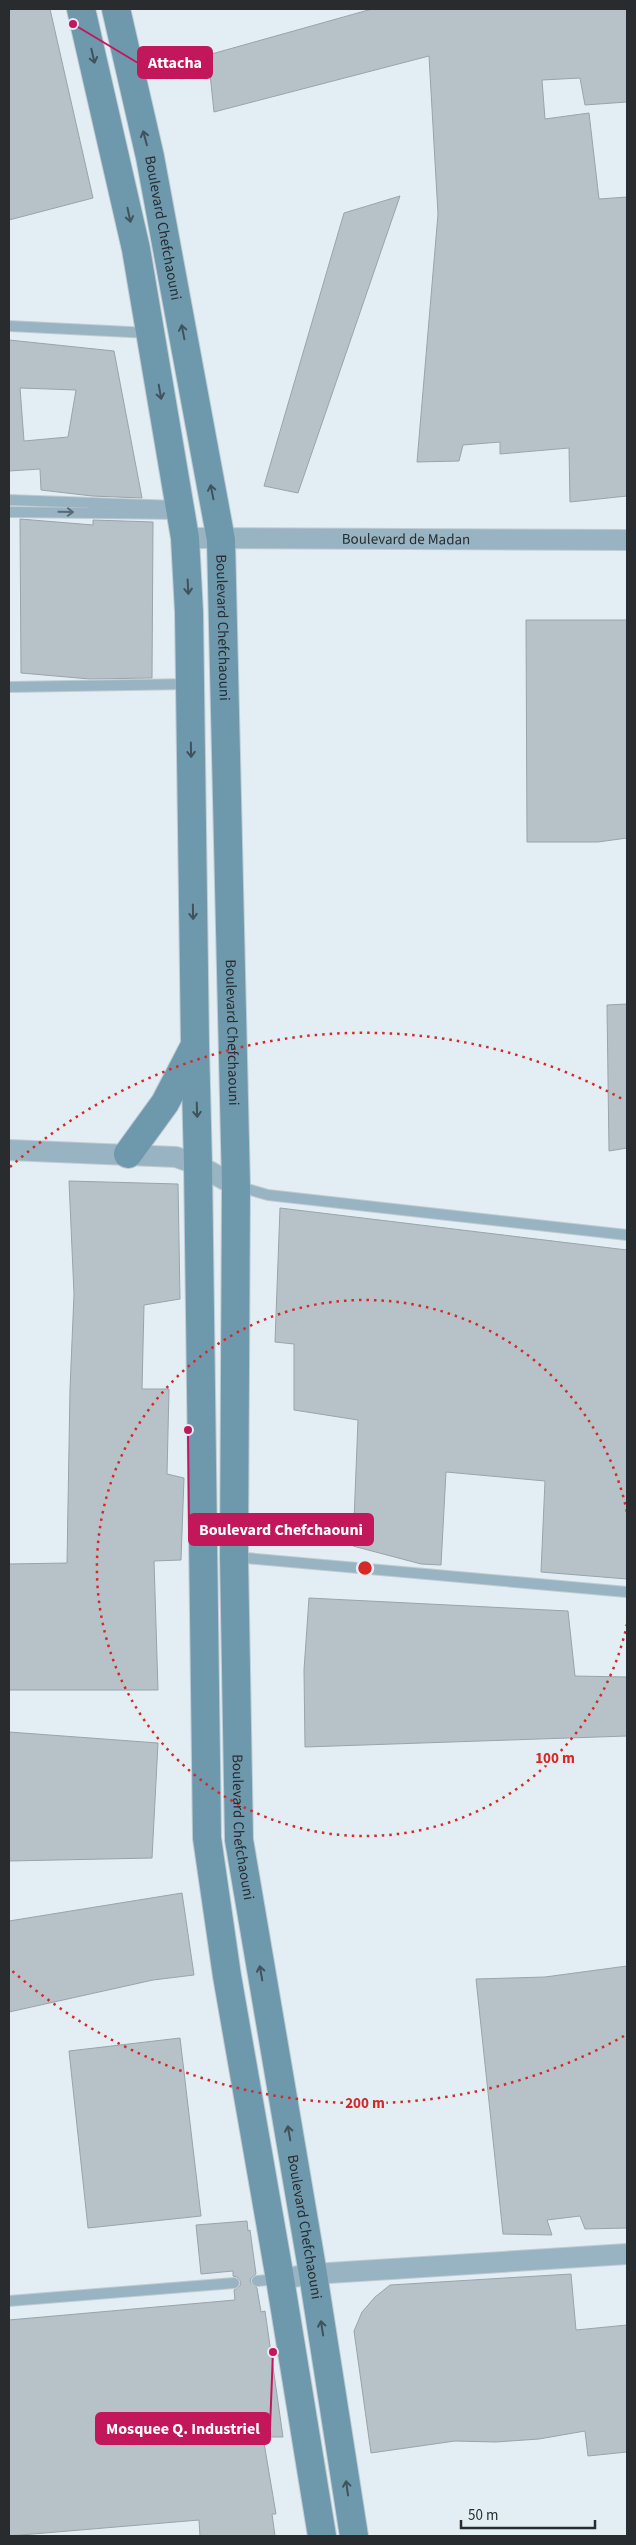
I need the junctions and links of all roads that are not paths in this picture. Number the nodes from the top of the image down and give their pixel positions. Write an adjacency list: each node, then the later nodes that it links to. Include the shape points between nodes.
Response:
1 (82, 9): 4 (street, Boulevard Chefchaouni, one-way to 4)
2 (116, 9): 3 (street, Boulevard Chefchaouni)
3 (130, 75): 4 (street); 10 (street, Boulevard Chefchaouni, one-way to 3, via 150,157)
4 (99, 85): 6 (street, Boulevard Chefchaouni, one-way to 6, via 136,249)
5 (9, 326): 6 (lane)
6 (150, 334): 9 (street, Boulevard Chefchaouni, one-way to 9)
7 (13, 500): 8 (lane); 9 (lane)
8 (13, 512): 9 (lane, one-way to 9)
9 (182, 520): 10 (street, Boulevard de Madan); 12 (street, Boulevard Chefchaouni, one-way to 12)
10 (221, 540): 11 (street, Boulevard de Madan); 14 (street, Boulevard Chefchaouni)
11 (627, 540)
12 (190, 684): 13 (lane); 15 (street, Boulevard Chefchaouni, one-way to 15)
13 (9, 687)
14 (227, 844): 15 (street); 20 (street, Boulevard Chefchaouni)
15 (192, 845): 16 (street, Boulevard Chefchaouni, one-way to 16)
16 (194, 1045): 18 (street, via 165,1103); 19 (street, Boulevard Chefchaouni, one-way to 19)
17 (9, 1150): 18 (street)
18 (128, 1154): 19 (street, via 168,1156)
19 (198, 1165): 20 (street); 26 (street, Boulevard Chefchaouni, via 207,1838)
20 (236, 1186): 21 (lane, via 268,1195); 22 (street, Boulevard Chefchaouni)
21 (627, 1235)
22 (234, 1556): 23 (lane); 25 (street, Boulevard Chefchaouni, one-way to 22, via 239,1840)
23 (627, 1592)
24 (627, 2254): 25 (street)
25 (313, 2274): 26 (street); 30 (street, Boulevard Chefchaouni, one-way to 25)
26 (268, 2280): 29 (street, Boulevard Chefchaouni)
27 (234, 2283): 28 (lane)
28 (9, 2301)
29 (322, 2536)
30 (354, 2536)

